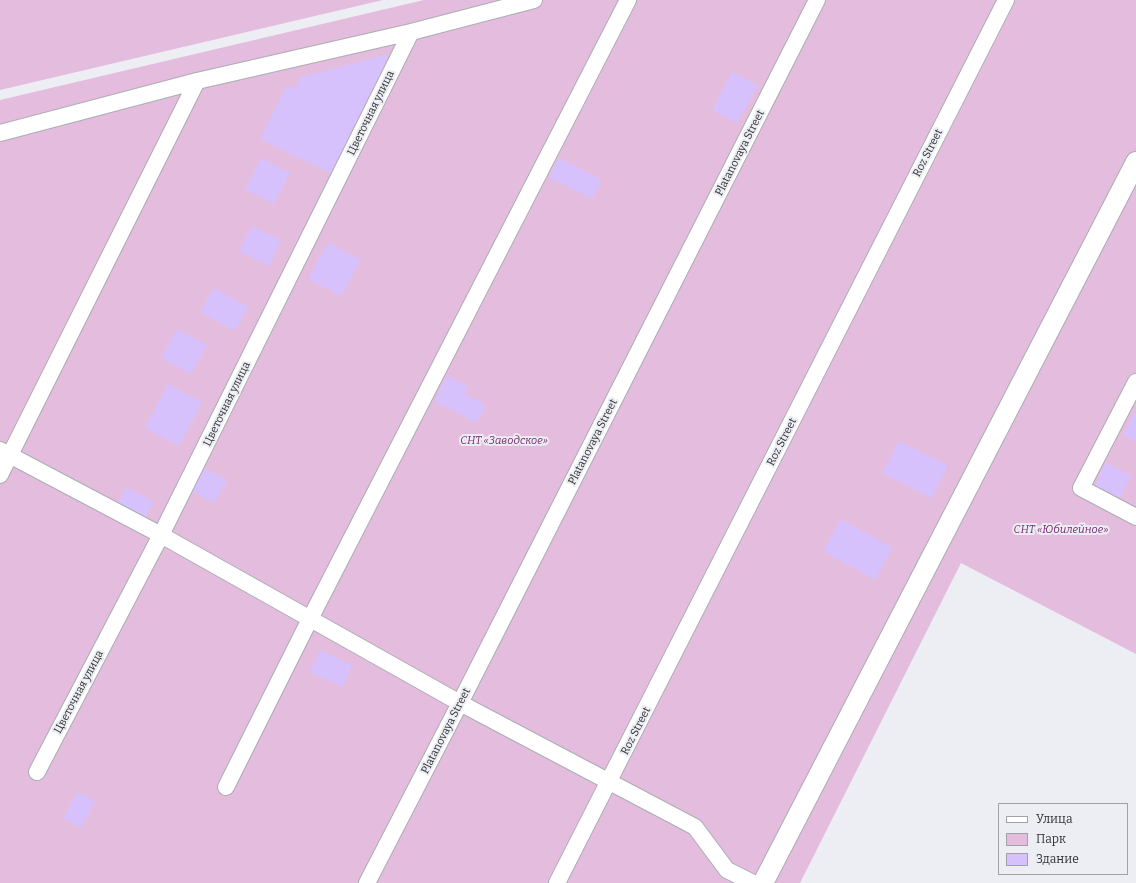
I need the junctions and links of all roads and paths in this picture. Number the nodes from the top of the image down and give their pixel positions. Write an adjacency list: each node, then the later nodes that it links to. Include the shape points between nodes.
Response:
1 (534, 0): 5 (street)
2 (628, 0): 14 (street)
3 (817, 0): 15 (street, Platanovaya Street)
4 (1006, 0): 17 (street, Roz Street)
5 (411, 32): 6 (street); 13 (street, Цветочная улица)
6 (198, 81): 7 (street); 10 (street)
7 (0, 134)
8 (1136, 162): 22 (street)
9 (1136, 382): 12 (street, via 1081,488)
10 (5, 452): 11 (street); 13 (street)
11 (0, 475)
12 (1136, 517)
13 (161, 535): 14 (street); 16 (street, Цветочная улица)
14 (310, 619): 15 (street); 18 (street)
15 (460, 702): 17 (street); 19 (street, Platanovaya Street)
16 (37, 772)
17 (610, 781): 20 (street, Roz Street); 21 (street, via 694,827 727,870)
18 (226, 787)
19 (367, 883)
20 (557, 883)
21 (753, 883)
22 (762, 883)

